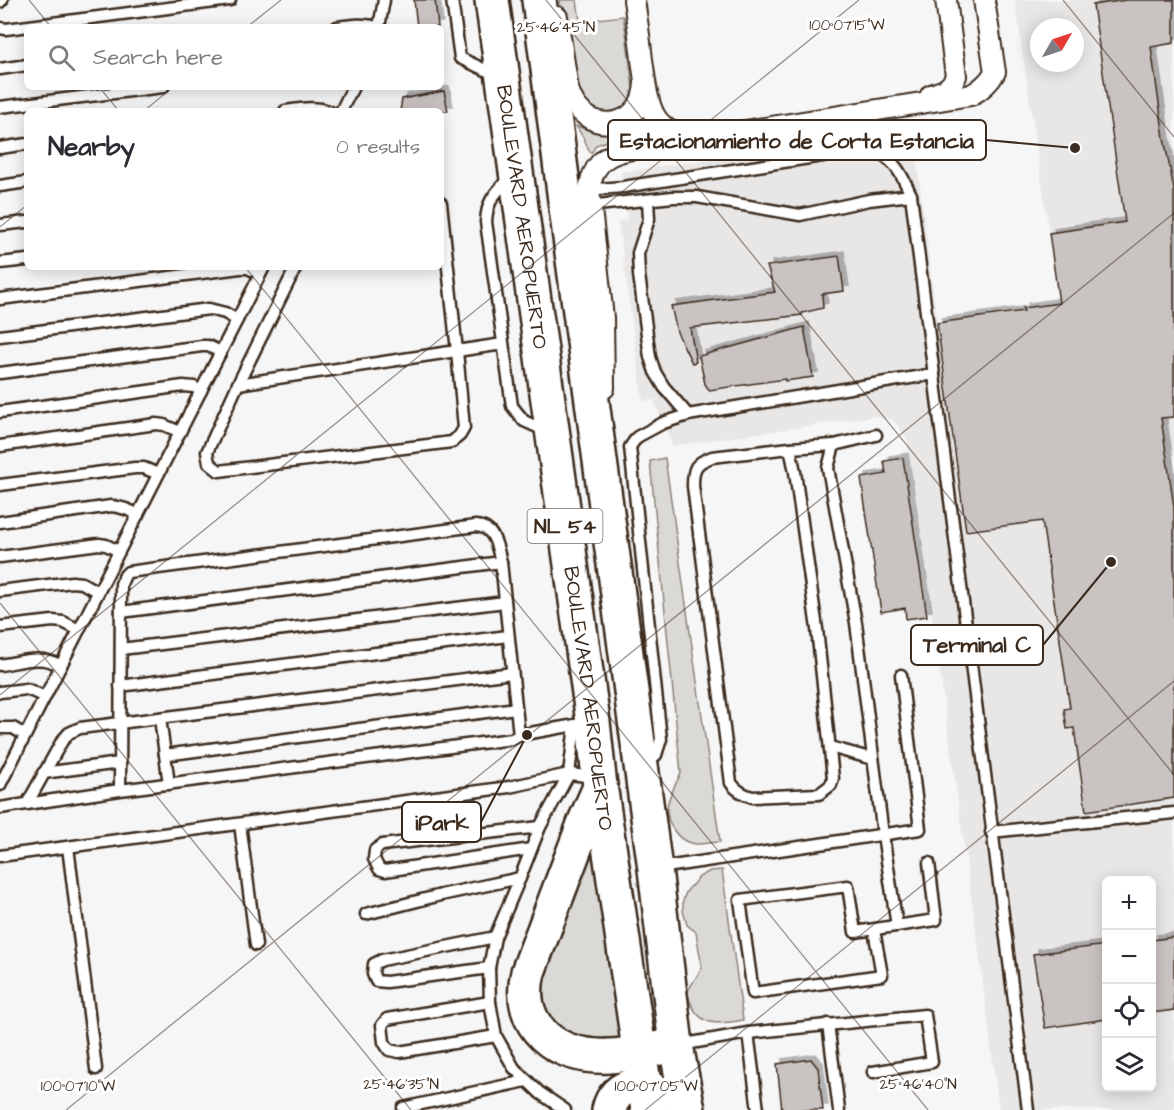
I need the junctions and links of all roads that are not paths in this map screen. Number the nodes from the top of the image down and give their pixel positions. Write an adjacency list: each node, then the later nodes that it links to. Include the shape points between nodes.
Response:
1 (230, 0): 10 (lane)
2 (384, 0): 11 (lane)
3 (452, 0): 16 (lane, via 460,58)
4 (492, 0): 16 (highway, BOULEVARD AEROPUERTO / NL 54)
5 (539, 0): 30 (highway, BOULEVARD AEROPUERTO / NL 54)
6 (555, 0): 17 (street, via 568,90 584,116 602,123 623,120 638,107)
7 (634, 0): 17 (street)
8 (946, 0): 20 (street, via 956,69 954,82 943,92)
9 (984, 0): 20 (street, via 995,72 991,80 971,95)
10 (45, 24)
11 (380, 24)
12 (24, 27): 13 (lane)
13 (0, 28)
14 (24, 65): 15 (lane)
15 (0, 69)
16 (502, 78): 26 (highway, BOULEVARD AEROPUERTO / NL 54)
17 (645, 82): 23 (street, via 651,106 666,129 692,139)
18 (139, 90): 21 (lane)
19 (352, 90): 22 (lane)
20 (897, 106): 23 (street)
21 (0, 107)
22 (342, 108)
23 (706, 137): 30 (street, via 616,152 597,166)
24 (24, 144): 25 (lane)
25 (0, 148)
26 (516, 171): 43 (lane, via 486,209); 53 (highway, BOULEVARD AEROPUERTO / NL 54)
27 (24, 183): 28 (lane)
28 (0, 186)
29 (911, 195): 30 (lane, via 901,174 880,154 855,151 623,187); 31 (lane, via 800,215 697,197); 47 (lane)
30 (577, 199): 31 (lane); 91 (highway, BOULEVARD AEROPUERTO / NL 54, via 604,489)
31 (648, 200): 51 (lane, via 649,219 638,253 650,357 664,387)
32 (24, 222): 33 (lane)
33 (0, 225)
34 (444, 231): 44 (lane)
35 (24, 260): 36 (lane)
36 (0, 263)
37 (225, 270): 40 (lane)
38 (262, 270): 41 (lane)
39 (295, 270): 48 (lane)
40 (0, 299)
41 (237, 320): 42 (lane, via 209,309); 45 (lane)
42 (0, 336)
43 (503, 344): 44 (lane); 53 (lane, via 512,406 524,421)
44 (457, 351): 48 (lane); 48 (lane, via 464,428 452,442 219,471 209,463 207,452)
45 (220, 352): 46 (lane, via 202,346); 49 (lane)
46 (0, 374)
47 (934, 374): 51 (lane); 102 (lane)
48 (238, 384)
49 (201, 391): 50 (lane, via 183,386); 52 (lane)
50 (0, 412)
51 (688, 415): 91 (lane, via 637,437 630,447 661,740 656,754)
52 (180, 432): 56 (lane, via 156,424); 58 (lane)
53 (552, 434): 83 (highway, BOULEVARD AEROPUERTO / NL 54)
54 (876, 435): 55 (lane)
55 (834, 445): 57 (lane); 89 (lane, via 828,468 856,623)
56 (0, 446)
57 (790, 448): 87 (lane); 87 (lane, via 712,457 701,461 693,476 732,783 737,791 752,797 819,794 831,785 833,778)
58 (158, 474): 59 (lane, via 135,468); 60 (lane)
59 (0, 485)
60 (138, 514): 61 (lane, via 111,506); 62 (lane)
61 (0, 522)
62 (119, 551): 63 (lane, via 99,544); 66 (lane)
63 (0, 557)
64 (501, 562): 67 (lane); 68 (lane); 68 (lane, via 487,528 464,527 132,571 122,579)
65 (0, 591): 66 (lane, via 72,582)
66 (98, 592): 70 (lane)
67 (505, 602): 71 (lane); 72 (lane)
68 (121, 612): 72 (lane)
69 (0, 627): 70 (lane, via 53,621)
70 (79, 630): 74 (lane)
71 (508, 636): 75 (lane); 77 (lane)
72 (121, 649): 77 (lane)
73 (0, 665): 74 (lane, via 39,659)
74 (61, 666): 79 (lane)
75 (512, 673): 80 (lane); 81 (lane)
76 (901, 675): 103 (lane, via 920,829)
77 (120, 686): 82 (lane)
78 (0, 692): 79 (lane, via 27,689)
79 (45, 697): 85 (lane)
80 (516, 708): 86 (lane); 88 (lane)
81 (160, 718): 82 (lane); 88 (lane)
82 (120, 723): 90 (lane); 92 (lane, via 75,729 62,741)
83 (584, 724): 86 (lane); 94 (highway, BOULEVARD AEROPUERTO / NL 54)
84 (0, 728): 85 (lane, via 13,728)
85 (26, 735): 93 (lane)
86 (519, 735): 95 (lane)
87 (830, 747): 89 (lane)
88 (165, 755): 95 (lane)
89 (873, 759): 103 (lane)
90 (120, 763): 92 (lane); 96 (lane)
91 (641, 764): 108 (highway, BOULEVARD AEROPUERTO / NL 54)
92 (43, 773): 97 (lane)
93 (1, 778)
94 (589, 779): 100 (lane); 101 (lane); 121 (highway, BOULEVARD AEROPUERTO / NL 54); 121 (highway, via 586,819 528,972 526,1005 536,1026 562,1048 596,1056)
95 (169, 784): 96 (lane)
96 (120, 790): 97 (lane)
97 (27, 804): 98 (lane)
98 (0, 807)
99 (1174, 813): 102 (lane)
100 (240, 824): 104 (lane); 114 (lane)
101 (540, 827): 105 (lane); 105 (lane, via 382,845 375,850 374,859 379,869 385,870)
102 (992, 832): 133 (lane)
103 (883, 835): 108 (lane); 111 (lane)
104 (68, 847): 106 (lane); 122 (lane)
105 (531, 849): 109 (lane)
106 (0, 856)
107 (928, 863): 111 (lane, via 936,920)
108 (656, 869): 120 (highway, BOULEVARD AEROPUERTO / NL 54)
109 (520, 878): 110 (lane); 113 (lane)
110 (366, 914)
111 (897, 926): 112 (lane)
112 (874, 930): 112 (lane, via 855,932 848,886 740,900 753,993 882,975)
113 (495, 937): 115 (lane); 115 (lane, via 382,960 374,964 372,974 376,981 387,982)
114 (256, 945)
115 (489, 968): 116 (lane)
116 (490, 1002): 119 (lane); 119 (lane, via 387,1019 382,1025 384,1042 389,1050 399,1052)
117 (828, 1024): 118 (lane); 123 (lane, via 926,1015 932,1062); 132 (lane)
118 (748, 1034): 120 (lane); 131 (lane)
119 (496, 1036): 124 (lane)
120 (676, 1045): 121 (highway); 130 (highway, BOULEVARD AEROPUERTO / NL 54)
121 (639, 1051): 125 (highway, BOULEVARD AEROPUERTO / NL 54)
122 (96, 1069)
123 (873, 1072)
124 (526, 1081): 126 (lane); 127 (lane)
125 (646, 1098): 128 (highway, via 625,1089 614,1098); 129 (highway, via 654,1089)
126 (403, 1108)
127 (565, 1110)
128 (609, 1110)
129 (670, 1110)
130 (688, 1110)
131 (758, 1110)
132 (839, 1110)
133 (1028, 1110)

